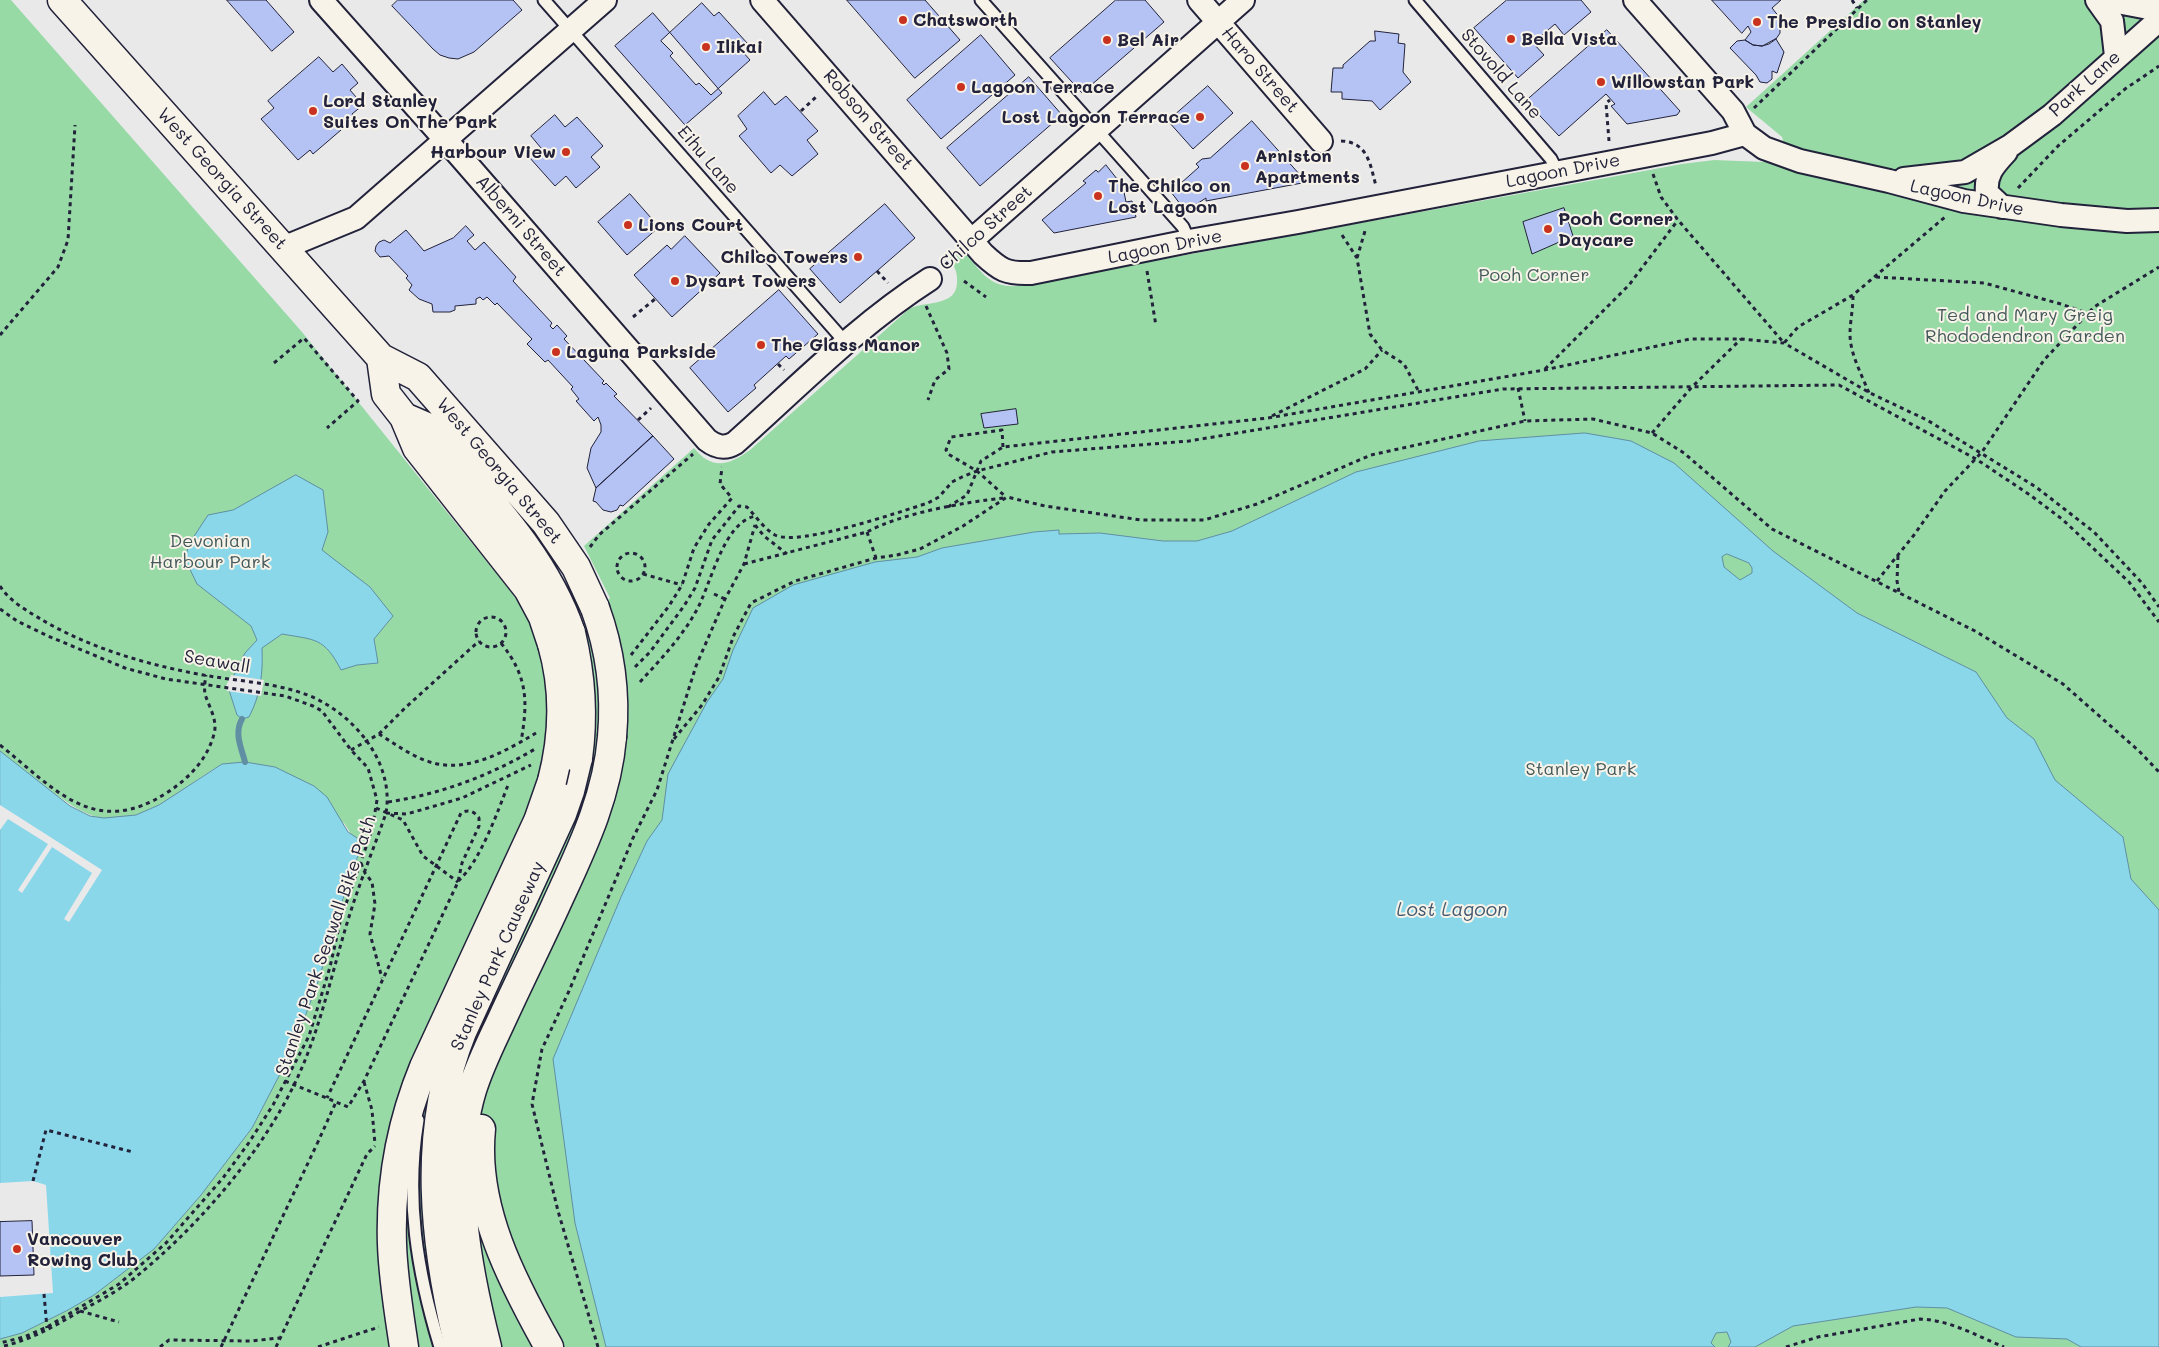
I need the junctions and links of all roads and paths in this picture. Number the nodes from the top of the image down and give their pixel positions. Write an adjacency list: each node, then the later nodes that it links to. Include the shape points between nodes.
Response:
1 (62, 0): 47 (highway, West Georgia Street)
2 (321, 0): 29 (street, Alberni Street)
3 (544, 0): 19 (lane, Eihu Lane)
4 (605, 0): 19 (street)
5 (762, 0): 45 (street, Robson Street)
6 (981, 0): 27 (lane)
7 (1199, 0): 18 (street, Haro Street)
8 (1243, 0): 18 (street, Chilco Street)
9 (1415, 0): 35 (lane, Stovold Lane, via 1551,159)
10 (1636, 0): 28 (street, via 1734,111)
11 (1852, 0): 15 (path)
12 (1867, 0): 15 (path)
13 (2098, 0): 20 (street, via 2112,21)
14 (2108, 0): 16 (street)
15 (1857, 8): 25 (path)
16 (2159, 10)
17 (2159, 20): 20 (street, Park Lane)
18 (1219, 22): 27 (street, Chilco Street); 30 (street, Haro Street)
19 (571, 30): 29 (street); 65 (lane, Eihu Lane)
20 (2116, 56): 33 (street, Park Lane, via 2052,115)
21 (2159, 66): 37 (path, via 2125,89 2058,146)
22 (817, 96): 24 (path)
23 (1610, 100): 32 (path, via 1606,104)
24 (801, 111)
25 (1749, 111)
26 (75, 124): 63 (path, via 68,240 58,267)
27 (1097, 129): 45 (street, Chilco Street); 46 (lane, via 1182,227)
28 (1744, 134): 35 (street, Lagoon Drive); 36 (street, Lagoon Drive, via 1764,148 1800,161)
29 (445, 140): 47 (street, via 356,218); 83 (street, Alberni Street, via 707,440)
30 (1321, 141)
31 (1352, 142): 38 (path, via 1363,150)
32 (1609, 145)
33 (2010, 146): 36 (street, Park Lane, via 1964,172); 39 (street, Park Lane, via 1990,169 1986,183 1986,193)
34 (1652, 170): 41 (path, via 1662,198)
35 (1558, 173): 46 (street, Lagoon Drive)
36 (1889, 181): 39 (street, Lagoon Drive, via 1964,201)
37 (2017, 189)
38 (1378, 193)
39 (2002, 207): 42 (street, Lagoon Drive, via 2127,221)
40 (1946, 216): 52 (path)
41 (1678, 220): 66 (path); 70 (path, via 1629,285)
42 (2159, 220)
43 (1365, 224): 48 (path, via 1366,235)
44 (1339, 230): 48 (path)
45 (972, 240): 46 (street, Lagoon Drive, via 996,266 1016,274); 53 (path, Chilco Street)
46 (1189, 241)
47 (283, 248): 68 (highway, West Georgia Street)
48 (1357, 258): 67 (path, via 1370,334)
49 (1146, 266): 62 (path)
50 (2159, 267): 60 (path)
51 (877, 271): 55 (path)
52 (1875, 277): 56 (path); 60 (path, via 1984,283)
53 (930, 279): 65 (street, Chilco Street)
54 (964, 282): 57 (path)
55 (888, 283)
56 (1852, 295): 66 (path, via 1798,327); 74 (path, via 1850,335 1854,357)
57 (986, 297)
58 (655, 298): 61 (path)
59 (926, 306): 75 (path, via 946,353 949,369 935,380)
60 (2087, 314): 85 (path, via 2044,360)
61 (633, 317)
62 (1156, 326)
63 (0, 335)
64 (1741, 339): 66 (path); 70 (path, via 1690,339); 72 (path)
65 (846, 343): 83 (street, Chilco Street, via 735,443)
66 (1784, 343): 74 (path)
67 (1382, 350): 73 (path, via 1404,364); 78 (path, via 1365,370)
68 (381, 358): 77 (highway, West Georgia Street, via 386,394); 101 (highway, West Georgia Street, via 418,377 546,524)
69 (274, 363): 81 (path, via 304,338 358,402)
70 (1544, 370): 73 (path)
71 (1518, 388): 72 (path); 80 (path); 88 (path, via 1189,441 1052,452)
72 (1691, 388): 82 (path); 87 (path, via 1839,385)
73 (1419, 392): 78 (path)
74 (1870, 393): 85 (path, via 1927,420)
75 (928, 400)
76 (651, 408): 79 (path)
77 (404, 417): 99 (highway, West Georgia Street, via 427,427); 112 (highway, via 417,448 524,584 543,617)
78 (1268, 418): 84 (path)
79 (638, 420)
80 (1525, 421): 82 (path, via 1593,419); 90 (path, via 1371,455 1257,504 1204,520 1141,520)
81 (327, 428)
82 (1652, 433): 102 (path, via 1684,453 1772,529)
83 (723, 447)
84 (1003, 447): 88 (path, via 981,461); 88 (path, via 1002,430 951,437 946,450 948,454)
85 (1982, 452): 87 (path); 108 (path, via 2036,487 2094,532)
86 (692, 454): 94 (path)
87 (1976, 459): 96 (path, via 1945,490); 111 (path, via 2062,519 2129,582)
88 (977, 471): 90 (path); 91 (path, via 967,495); 92 (path, via 952,482 939,497 928,503 830,532 786,538 765,528)
89 (720, 484): 103 (path, via 732,498 709,524 694,548)
90 (1007, 498): 91 (path); 97 (path, via 920,549)
91 (948, 507): 93 (path)
92 (756, 516): 116 (path, via 748,507 739,506 730,515 712,540 695,588 684,606); 118 (path, via 748,517 726,540 695,614)
93 (867, 532): 95 (path); 97 (path)
94 (599, 535)
95 (787, 554): 98 (path); 98 (path, via 754,525)
96 (1898, 556): 102 (path); 105 (path, via 1896,581)
97 (876, 558): 122 (path, via 795,581 751,603 734,636 719,677 702,706)
98 (744, 564): 107 (path)
99 (544, 573): 112 (highway, Stanley Park Causeway, via 556,595)
100 (643, 574): 100 (path, via 636,580 623,579 618,572 620,559 628,554 637,555 643,561); 103 (path)
101 (582, 579): 139 (highway, Stanley Park Causeway, bridge, via 604,634 611,672 612,737 606,777 591,827)
102 (1877, 581): 105 (path)
103 (682, 585): 115 (path)
104 (0, 586): 117 (path, Seawall, via 22,608 88,642 129,658)
105 (1900, 592): 129 (path, via 1975,631 2062,684)
106 (714, 594): 107 (path)
107 (725, 598): 122 (path, via 696,666)
108 (2157, 601): 109 (path)
109 (2159, 607)
110 (0, 608): 119 (path, via 17,621 48,636 126,668 166,679)
111 (2159, 622)
112 (562, 638): 128 (highway, bridge, via 560,746); 162 (highway, Stanley Park Causeway, bridge, via 577,659 581,692 578,758 570,791 462,1032 442,1097 436,1149 436,1202)
113 (479, 641): 114 (path, via 492,647); 114 (path, via 476,632 479,624 491,616 504,624 506,634); 121 (path)
114 (501, 643): 124 (path, via 519,667 522,679 525,714)
115 (629, 657)
116 (635, 668)
117 (206, 675): 119 (path); 123 (path, Seawall, via 303,693 344,716)
118 (640, 682)
119 (205, 684): 125 (path, via 215,733 202,762 172,789 139,807 112,812 81,806 47,784); 127 (path, via 300,701 322,712)
120 (541, 730): 124 (path)
121 (380, 734): 123 (path); 124 (path, via 414,756 446,765 486,759)
122 (674, 739): 165 (path, via 657,790 542,1049 532,1104 558,1211)
123 (367, 741): 127 (path); 131 (path, Seawall, via 387,785)
124 (521, 742)
125 (0, 745)
126 (539, 747): 131 (path, via 480,777 440,791)
127 (351, 750): 132 (path, via 368,768 375,789)
128 (545, 772): 133 (path, via 407,814); 140 (highway, via 538,821)
129 (2159, 772)
130 (508, 785): 137 (path, via 467,874)
131 (388, 802): 133 (path, Stanley Park Seawall Bike Path)
132 (376, 808): 133 (path); 134 (path)
133 (386, 813): 135 (path, via 403,820 423,856); 136 (path, Stanley Park Seawall Bike Path)
134 (361, 862): 136 (path); 141 (path, via 341,918 309,1036)
135 (436, 866): 137 (path); 137 (path, via 461,813 466,810 476,814 479,826 462,863); 138 (path)
136 (365, 873): 138 (path, via 372,882 375,904 370,934); 142 (path, Stanley Park Seawall Bike Path, via 317,1028)
137 (458, 882): 144 (path, via 364,1081 348,1107)
138 (382, 978): 143 (path)
139 (497, 1031): 163 (highway, Stanley Park Causeway, via 478,1072 469,1102 461,1168 469,1261); 164 (highway, via 481,1133 482,1181 504,1258)
140 (437, 1039): 160 (highway, via 410,1105 401,1139 393,1195 392,1245); 161 (lane, via 420,1107 411,1189 418,1255)
141 (285, 1081): 142 (path); 149 (path, via 273,1105 223,1178 166,1243 119,1284)
142 (294, 1085): 143 (path); 149 (path, Stanley Park Seawall Bike Path, via 266,1133 215,1202 136,1276)
143 (327, 1098): 144 (path)
144 (336, 1102): 157 (path, bridge)
145 (375, 1146): 153 (path, via 367,1154)
146 (133, 1152): 147 (path, via 46,1130)
147 (33, 1181)
148 (44, 1294): 152 (path)
149 (79, 1310): 150 (path); 152 (path)
150 (119, 1322)
151 (383, 1326): 159 (path)
152 (47, 1329): 154 (path); 155 (path, via 22,1342)
153 (280, 1338): 156 (path, via 169,1340); 158 (path)
154 (0, 1343)
155 (0, 1347)
156 (160, 1347)
157 (221, 1347)
158 (276, 1347)
159 (318, 1347)
160 (404, 1347)
161 (440, 1347)
162 (459, 1347)
163 (487, 1347)
164 (549, 1347)
165 (598, 1347)
166 (1786, 1347): 167 (path, via 1818,1337 1920,1319 1950,1324)
167 (2004, 1347)

